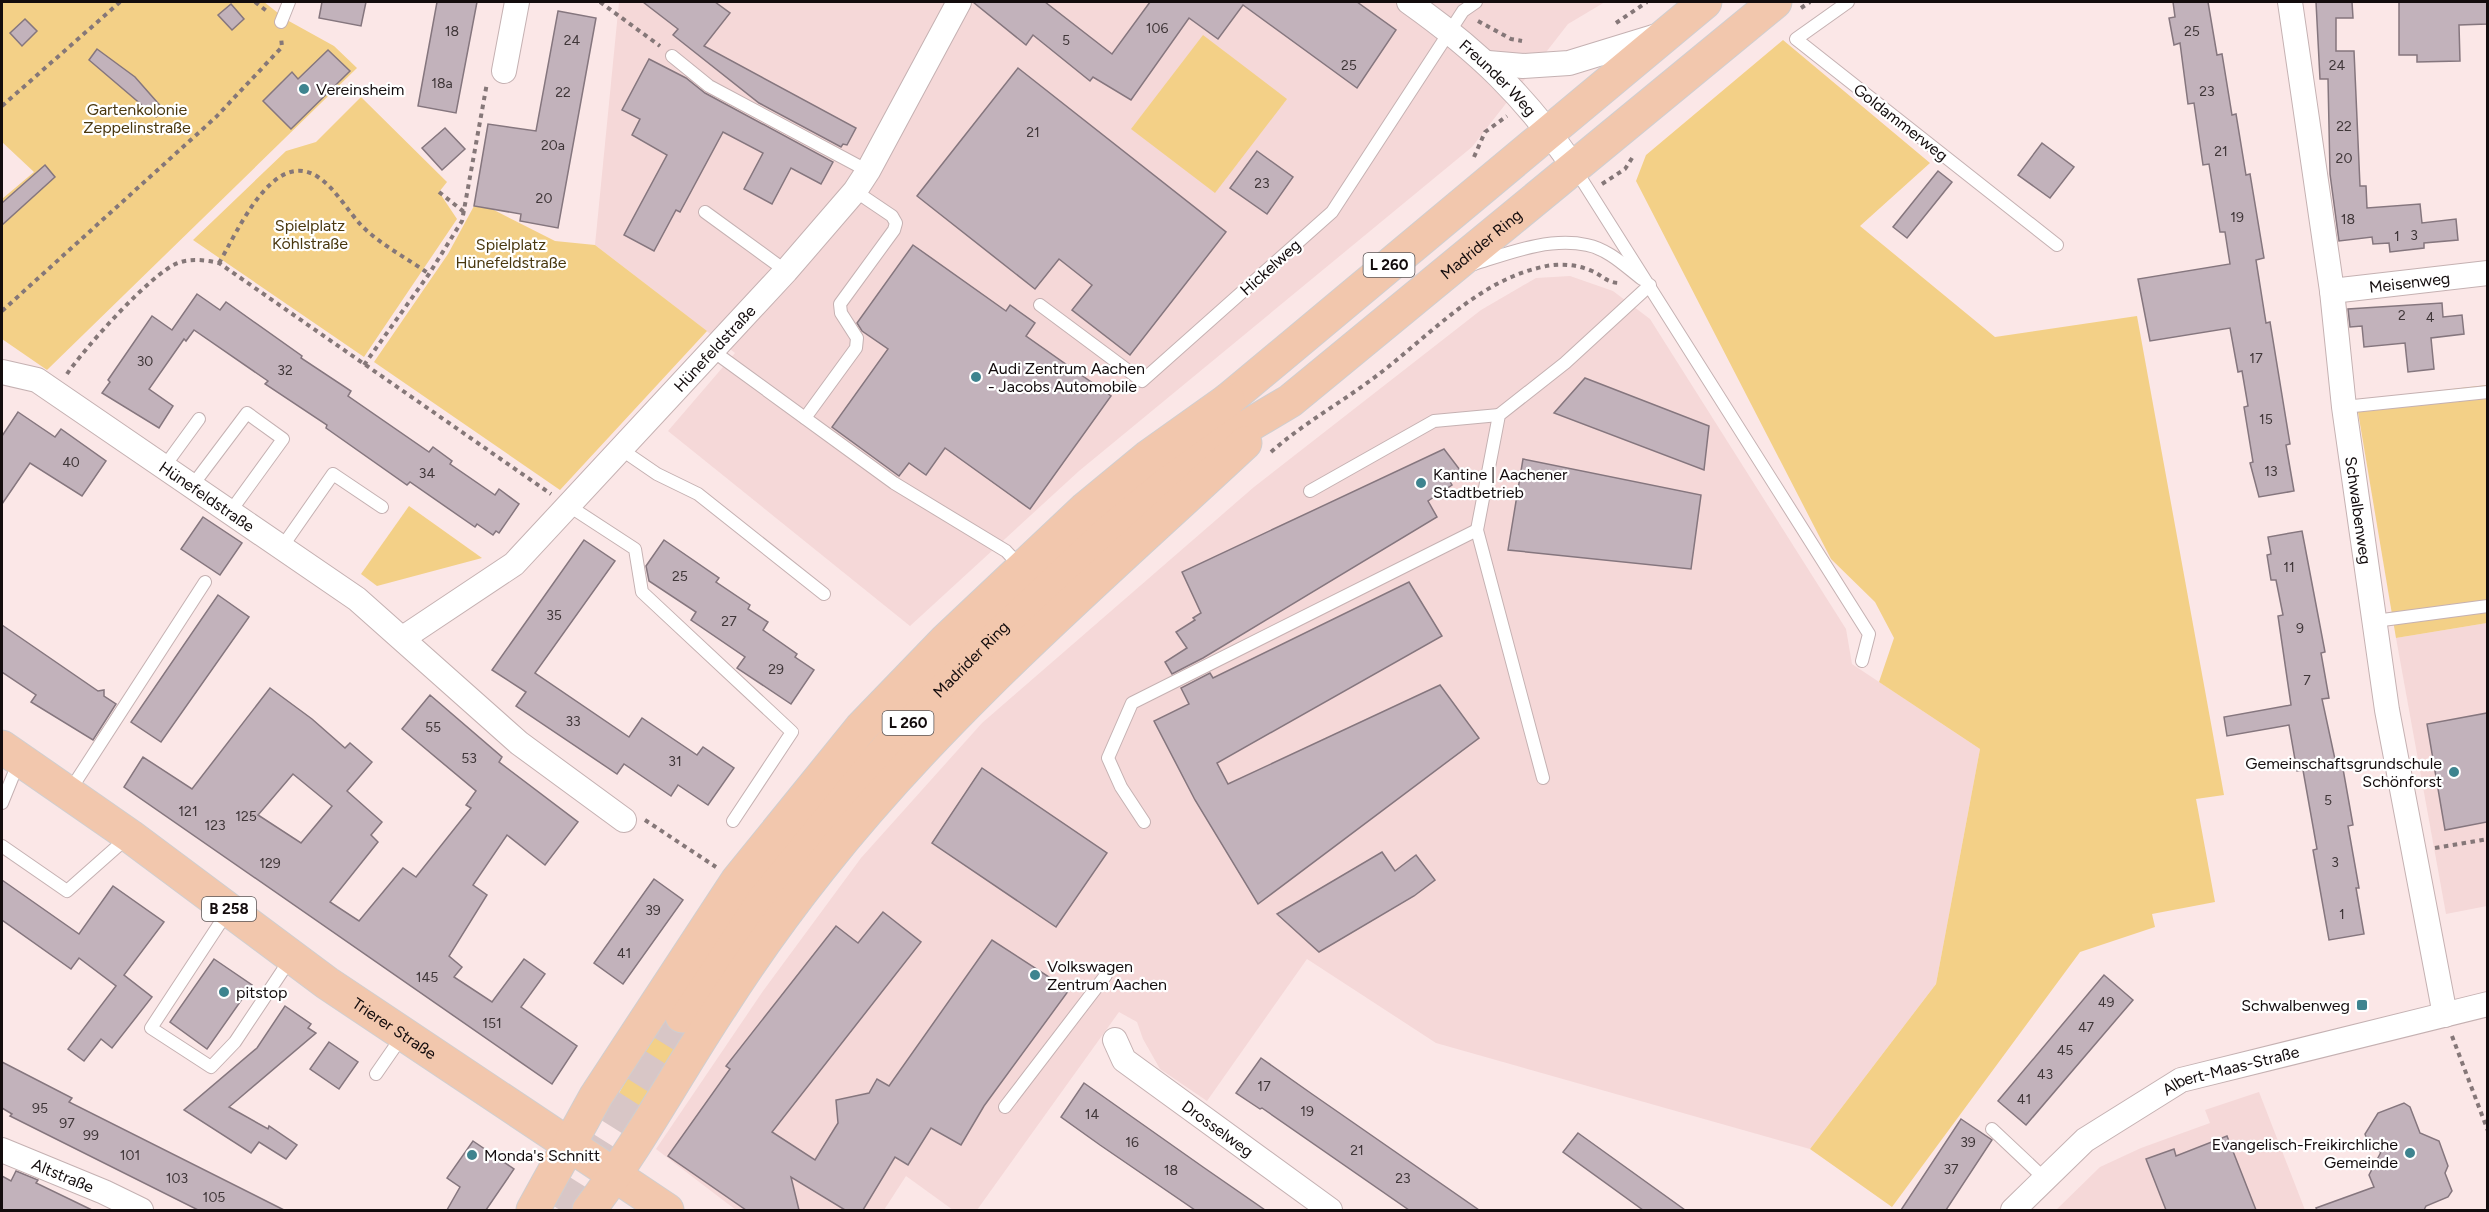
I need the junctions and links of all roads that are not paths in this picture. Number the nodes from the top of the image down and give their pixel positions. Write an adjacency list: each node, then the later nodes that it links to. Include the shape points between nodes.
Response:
1 (289, 2): 11 (lane)
2 (517, 2): 15 (street)
3 (959, 2): 18 (street, Hünefeldstraße)
4 (1408, 2): 10 (street, Freunder Weg)
5 (1476, 2): 10 (lane)
6 (1705, 2): 12 (main road, Madrider Ring / L 260)
7 (1775, 2): 17 (main road, Madrider Ring / L 260)
8 (1848, 2): 20 (lane, Goldammerweg, via 1796,39)
9 (2290, 2): 25 (street, Schwalbenweg)
10 (1456, 21): 14 (street, Freunder Weg); 26 (lane, Hickelweg, via 1332,212 1142,381)
11 (281, 22)
12 (1668, 32): 14 (street, via 1569,63); 16 (main road, Madrider Ring / L 260)
13 (672, 56): 18 (lane, via 709,86)
14 (1488, 63): 16 (street, Freunder Weg)
15 (504, 71)
16 (1550, 132): 17 (street, Freunder Weg); 30 (main road, Madrider Ring / L 260)
17 (1573, 166): 22 (main road, Madrider Ring / L 260); 24 (lane)
18 (861, 181): 21 (street, Hünefeldstraße); 34 (lane, via 896,223 840,304 841,313 858,338 856,348)
19 (705, 212): 21 (lane)
20 (2057, 245)
21 (786, 271): 27 (street, Hünefeldstraße)
22 (1444, 273): 24 (lane, via 1504,254 1563,243 1588,245 1614,257); 31 (main road, Madrider Ring / L 260)
23 (2487, 273): 25 (street, Meisenweg)
24 (1650, 285): 33 (lane, via 1565,363); 52 (lane, via 1869,634)
25 (2332, 291): 32 (street, Schwalbenweg)
26 (1040, 305)
27 (713, 351): 34 (lane); 36 (street, Hünefeldstraße)
28 (2, 372): 37 (street, Hünefeldstraße, via 37,380)
29 (2487, 392): 32 (lane)
30 (1228, 399): 38 (main road, Madrider Ring / L 260); 46 (main road, via 1094,501)
31 (1290, 401): 38 (main road, Madrider Ring / L 260); 75 (main road, via 1035,635 956,713 855,826 741,976)
32 (2344, 407): 50 (street, Schwalbenweg)
33 (1499, 415): 40 (lane, via 1434,421); 44 (lane)
34 (805, 418): 46 (lane, via 894,483 1006,551)
35 (199, 419): 37 (lane)
36 (622, 450): 41 (street, Hünefeldstraße); 48 (lane, via 663,478 698,494)
37 (164, 467): 39 (street, Hünefeldstraße)
38 (1177, 468): 67 (main road, Madrider Ring / L 260, via 1039,590 928,702 773,885)
39 (192, 486): 43 (street, Hünefeldstraße); 43 (lane, via 247,412 283,439)
40 (1310, 491)
41 (569, 506): 51 (street, Hünefeldstraße, via 514,564); 58 (lane, via 635,549 642,592 792,732)
42 (382, 507): 45 (lane, via 333,474)
43 (230, 512): 45 (street, Hünefeldstraße)
44 (1477, 530): 54 (lane); 59 (lane, via 1132,703 1108,758 1120,788)
45 (282, 547): 51 (street, Hünefeldstraße, via 357,598)
46 (1021, 568): 73 (main road, via 861,728 737,881 605,1080)
47 (205, 582): 55 (lane)
48 (824, 594)
49 (2487, 606): 50 (lane)
50 (2375, 621): 66 (street, Schwalbenweg, via 2387,710)
51 (403, 638): 57 (street, Hünefeldstraße, via 519,742)
52 (1862, 661)
53 (10, 754): 55 (main road, Trierer Straße / B 258); 56 (lane, Trierer Straße)
54 (1543, 778)
55 (69, 793): 60 (main road, Trierer Straße / B 258)
56 (2, 803)
57 (624, 820)
58 (733, 821)
59 (1144, 822)
60 (130, 836): 61 (lane, via 67,891); 62 (main road, Trierer Straße / B 258)
61 (2, 846)
62 (229, 910): 63 (main road, Trierer Straße / B 258); 63 (lane, via 151,1028 211,1067 235,1042)
63 (292, 956): 68 (main road, Trierer Straße / B 258)
64 (1106, 975): 71 (lane)
65 (2487, 1004): 66 (street, Albert-Maas-Straße)
66 (2445, 1015): 76 (street, Albert-Maas-Straße, via 2181,1080 2085,1140)
67 (682, 1016)
68 (403, 1034): 70 (lane); 73 (main road, Trierer Straße / B 258)
69 (1114, 1040): 81 (street, Drosselweg, via 1124,1060)
70 (376, 1074)
71 (1005, 1107)
72 (1992, 1129): 76 (lane)
73 (569, 1144): 75 (main road, Trierer Straße / B 258); 78 (main road)
74 (2, 1150): 77 (street, Altstraße)
75 (616, 1176): 79 (main road); 80 (main road, Trierer Straße / B 258)
76 (2045, 1179): 82 (street, Albert-Maas-Straße)
77 (128, 1208)
78 (533, 1210)
79 (590, 1210)
80 (667, 1210)
81 (1330, 1210)
82 (2013, 1210)

